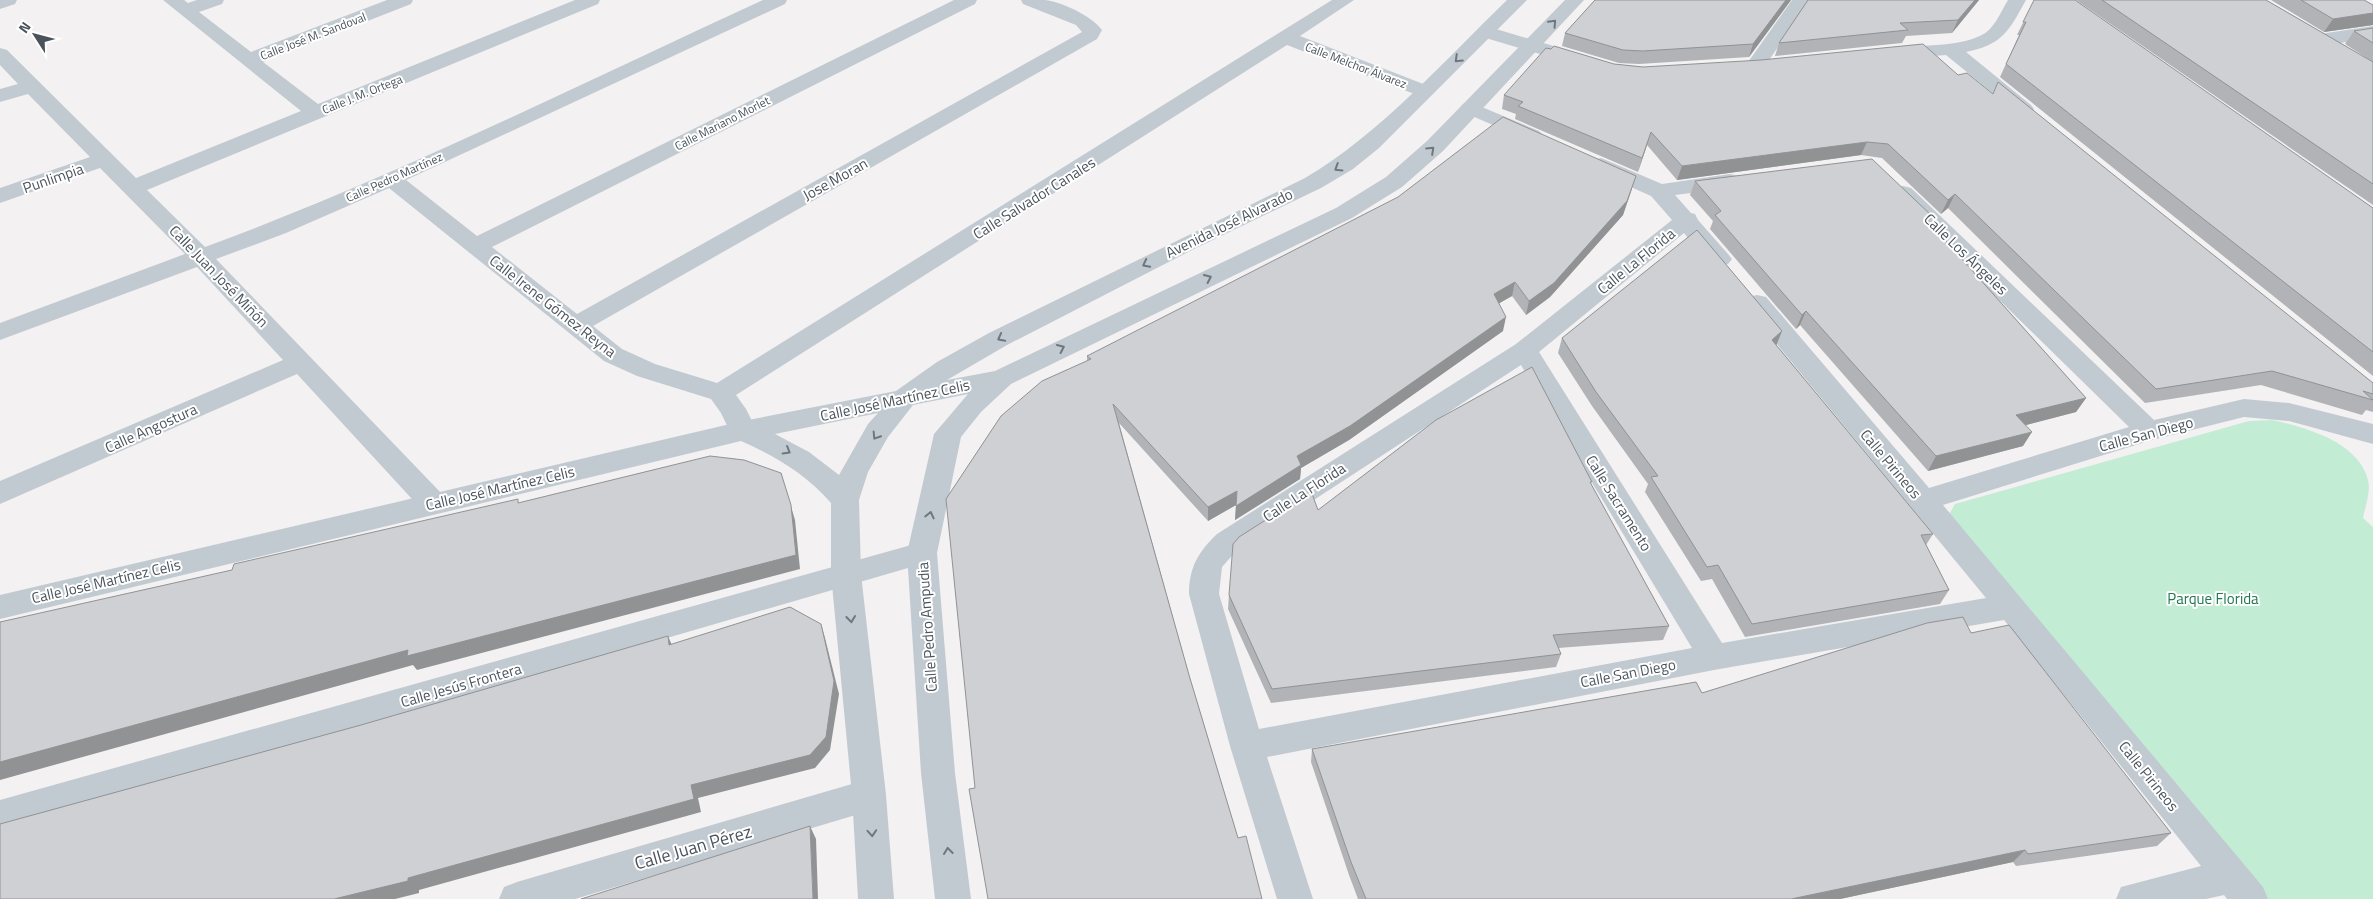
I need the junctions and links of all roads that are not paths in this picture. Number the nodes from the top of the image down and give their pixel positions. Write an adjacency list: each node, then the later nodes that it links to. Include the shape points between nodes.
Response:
1 (8, 0): 13 (street)
2 (215, 0): 14 (street)
3 (404, 0): 25 (street, Calle José M. Sandoval)
4 (591, 0): 34 (street, Calle J. M. Ortega)
5 (778, 0): 41 (street, Calle Pedro Martínez)
6 (968, 0): 46 (street, Calle Mariano Morlet)
7 (1030, 0): 48 (street, Jose Moran, via 1083,21 1092,30 1084,40)
8 (1345, 0): 18 (street, Calle Salvador Canales)
9 (1518, 0): 16 (street, Avenida José Alvarado)
10 (1574, 0): 20 (street, one-way to 10)
11 (1801, 0): 27 (street)
12 (2017, 0): 21 (street, via 1992,37)
13 (0, 3)
14 (179, 5): 25 (street)
15 (2304, 30): 19 (street)
16 (1486, 32): 20 (street); 31 (street, Avenida José Alvarado, one-way to 31)
17 (2373, 32): 19 (street)
18 (1287, 38): 31 (street, Calle Melchor Álvarez); 53 (street, Calle Salvador Canales)
19 (2320, 40): 22 (street)
20 (1531, 46): 28 (street); 33 (street)
21 (1949, 48): 24 (street); 35 (street)
22 (2343, 53)
23 (0, 54): 30 (street, Calle Juan José Miñón)
24 (1872, 55)
25 (249, 60): 34 (street)
26 (1785, 62): 27 (street)
27 (1756, 64): 29 (street)
28 (1600, 66)
29 (1736, 66)
30 (32, 86): 32 (street); 38 (street, Calle Juan José Miñón)
31 (1424, 91): 54 (street, Avenida José Alvarado, one-way to 54, via 1371,143 1345,164 1313,183 998,339 946,368)
32 (0, 96)
33 (1470, 108): 36 (street); 52 (street, one-way to 33, via 1352,208 1394,182)
34 (316, 113): 42 (street, Calle J. M. Ortega)
35 (2042, 123)
36 (1552, 143)
37 (1578, 155): 43 (street, Calle Pirineos)
38 (105, 159): 42 (street, Calle Juan José Miñón); 44 (street, Punlimpia)
39 (1755, 178): 43 (street)
40 (1887, 178): 55 (street, Calle Los Ángeles)
41 (391, 179): 46 (street, Calle Irene Gómez Reyna); 47 (street, Calle Pedro Martínez)
42 (134, 187): 47 (street, Calle Juan José Miñón)
43 (1659, 191): 45 (street, Calle Pirineos)
44 (0, 196)
45 (1686, 219): 50 (street, Calle La Florida); 60 (street, Calle Pirineos)
46 (477, 245): 48 (street, Calle Irene Gómez Reyna)
47 (201, 257): 49 (street, Calle Pedro Martínez); 51 (street, Calle Juan José Miñón)
48 (575, 326): 53 (street, Calle Irene Gómez Reyna, via 622,359 646,370)
49 (0, 332)
50 (1524, 350): 66 (street, Calle Sacramento); 67 (street, Calle La Florida, via 1227,542 1210,558 1203,573 1204,594)
51 (302, 362): 58 (street, Calle Angostura); 61 (street, Calle Juan José Miñón)
52 (1002, 378): 54 (street, Calle José Martínez Celis); 62 (street, Calle Pedro Ampudia, one-way to 52, via 948,434 972,405)
53 (720, 393): 56 (street, via 733,409)
54 (905, 397): 56 (street, Calle José Martínez Celis); 59 (street, one-way to 59, via 873,439 854,472)
55 (2149, 431): 57 (street, Calle San Diego, via 2244,408 2289,412); 60 (street, Calle San Diego)
56 (742, 432): 59 (street, one-way to 59, via 780,447 806,462); 61 (street, Calle José Martínez Celis)
57 (2373, 434)
58 (0, 493)
59 (845, 500): 63 (street)
60 (1922, 501): 64 (street, Calle Pirineos)
61 (433, 503): 65 (street, Calle José Martínez Celis)
62 (922, 553): 63 (street, Calle Jesús Frontera); 73 (street, Calle Pedro Ampudia, one-way to 62, via 938,773)
63 (846, 574): 68 (street, one-way to 68); 69 (street, Calle Jesús Frontera)
64 (2011, 606): 66 (street, Calle San Diego); 70 (street, Calle Pirineos)
65 (0, 607)
66 (1714, 657): 67 (street, Calle San Diego)
67 (1247, 746): 74 (street, Calle La Florida)
68 (869, 795): 71 (street, Calle Juan Pérez); 72 (street, one-way to 72)
69 (0, 816)
70 (2241, 888): 75 (street)
71 (517, 899)
72 (876, 899)
73 (953, 899)
74 (1295, 899)
75 (2134, 899)

